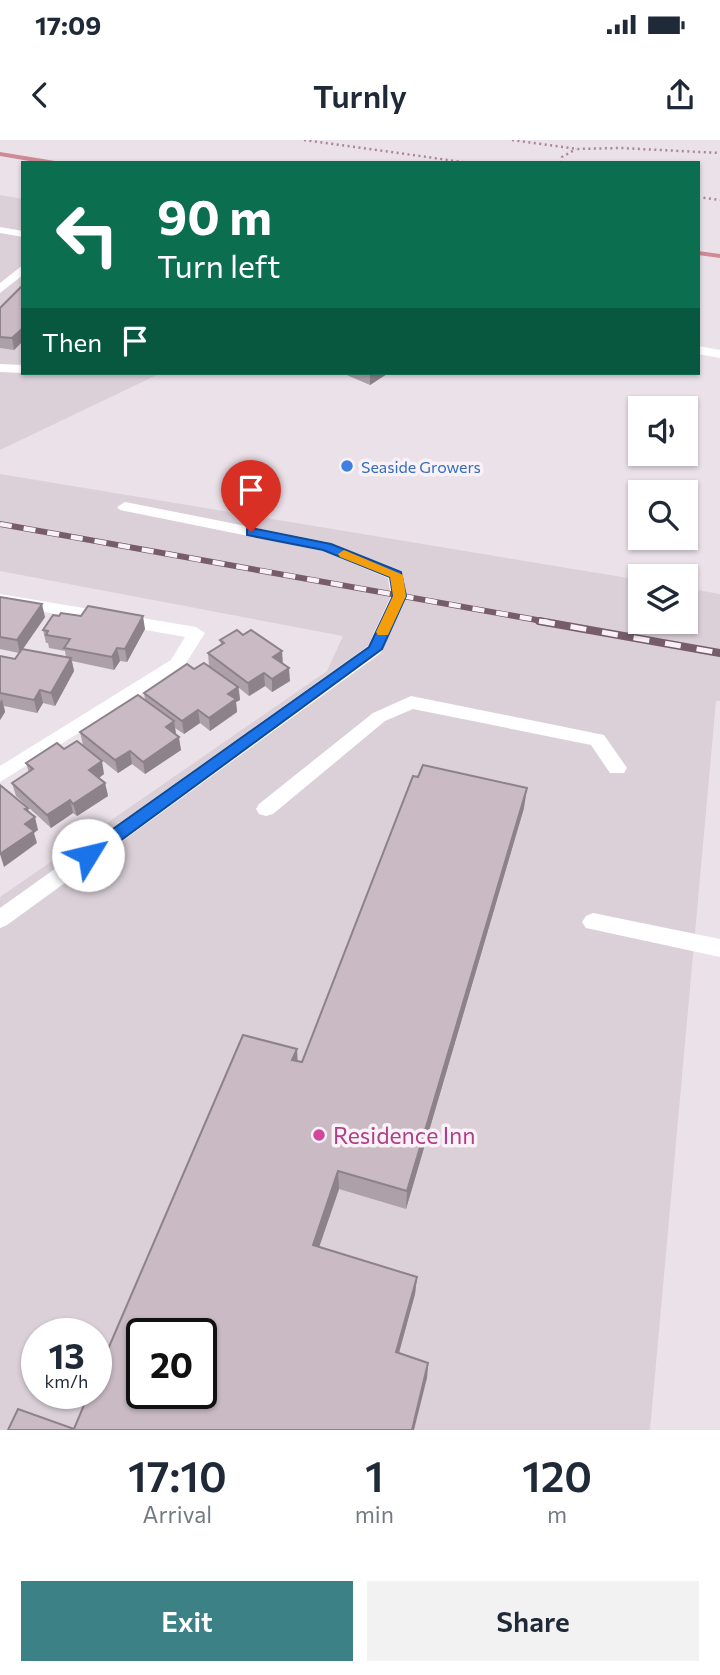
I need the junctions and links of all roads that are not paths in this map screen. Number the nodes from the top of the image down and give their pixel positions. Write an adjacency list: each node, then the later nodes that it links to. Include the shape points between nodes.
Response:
1 (0, 230): 2 (street)
2 (21, 234)
3 (21, 271): 4 (street)
4 (0, 289)
5 (700, 350): 6 (street)
6 (720, 354)
7 (0, 368): 8 (street)
8 (21, 369)
9 (125, 507): 14 (street, via 327,547 396,575 399,596 375,649)
10 (0, 599): 12 (street, via 196,633 177,664)
11 (617, 768): 13 (street, via 597,740 411,702 379,717)
12 (0, 775)
13 (266, 809)
14 (0, 919)
15 (593, 922): 16 (street)
16 (720, 948)

